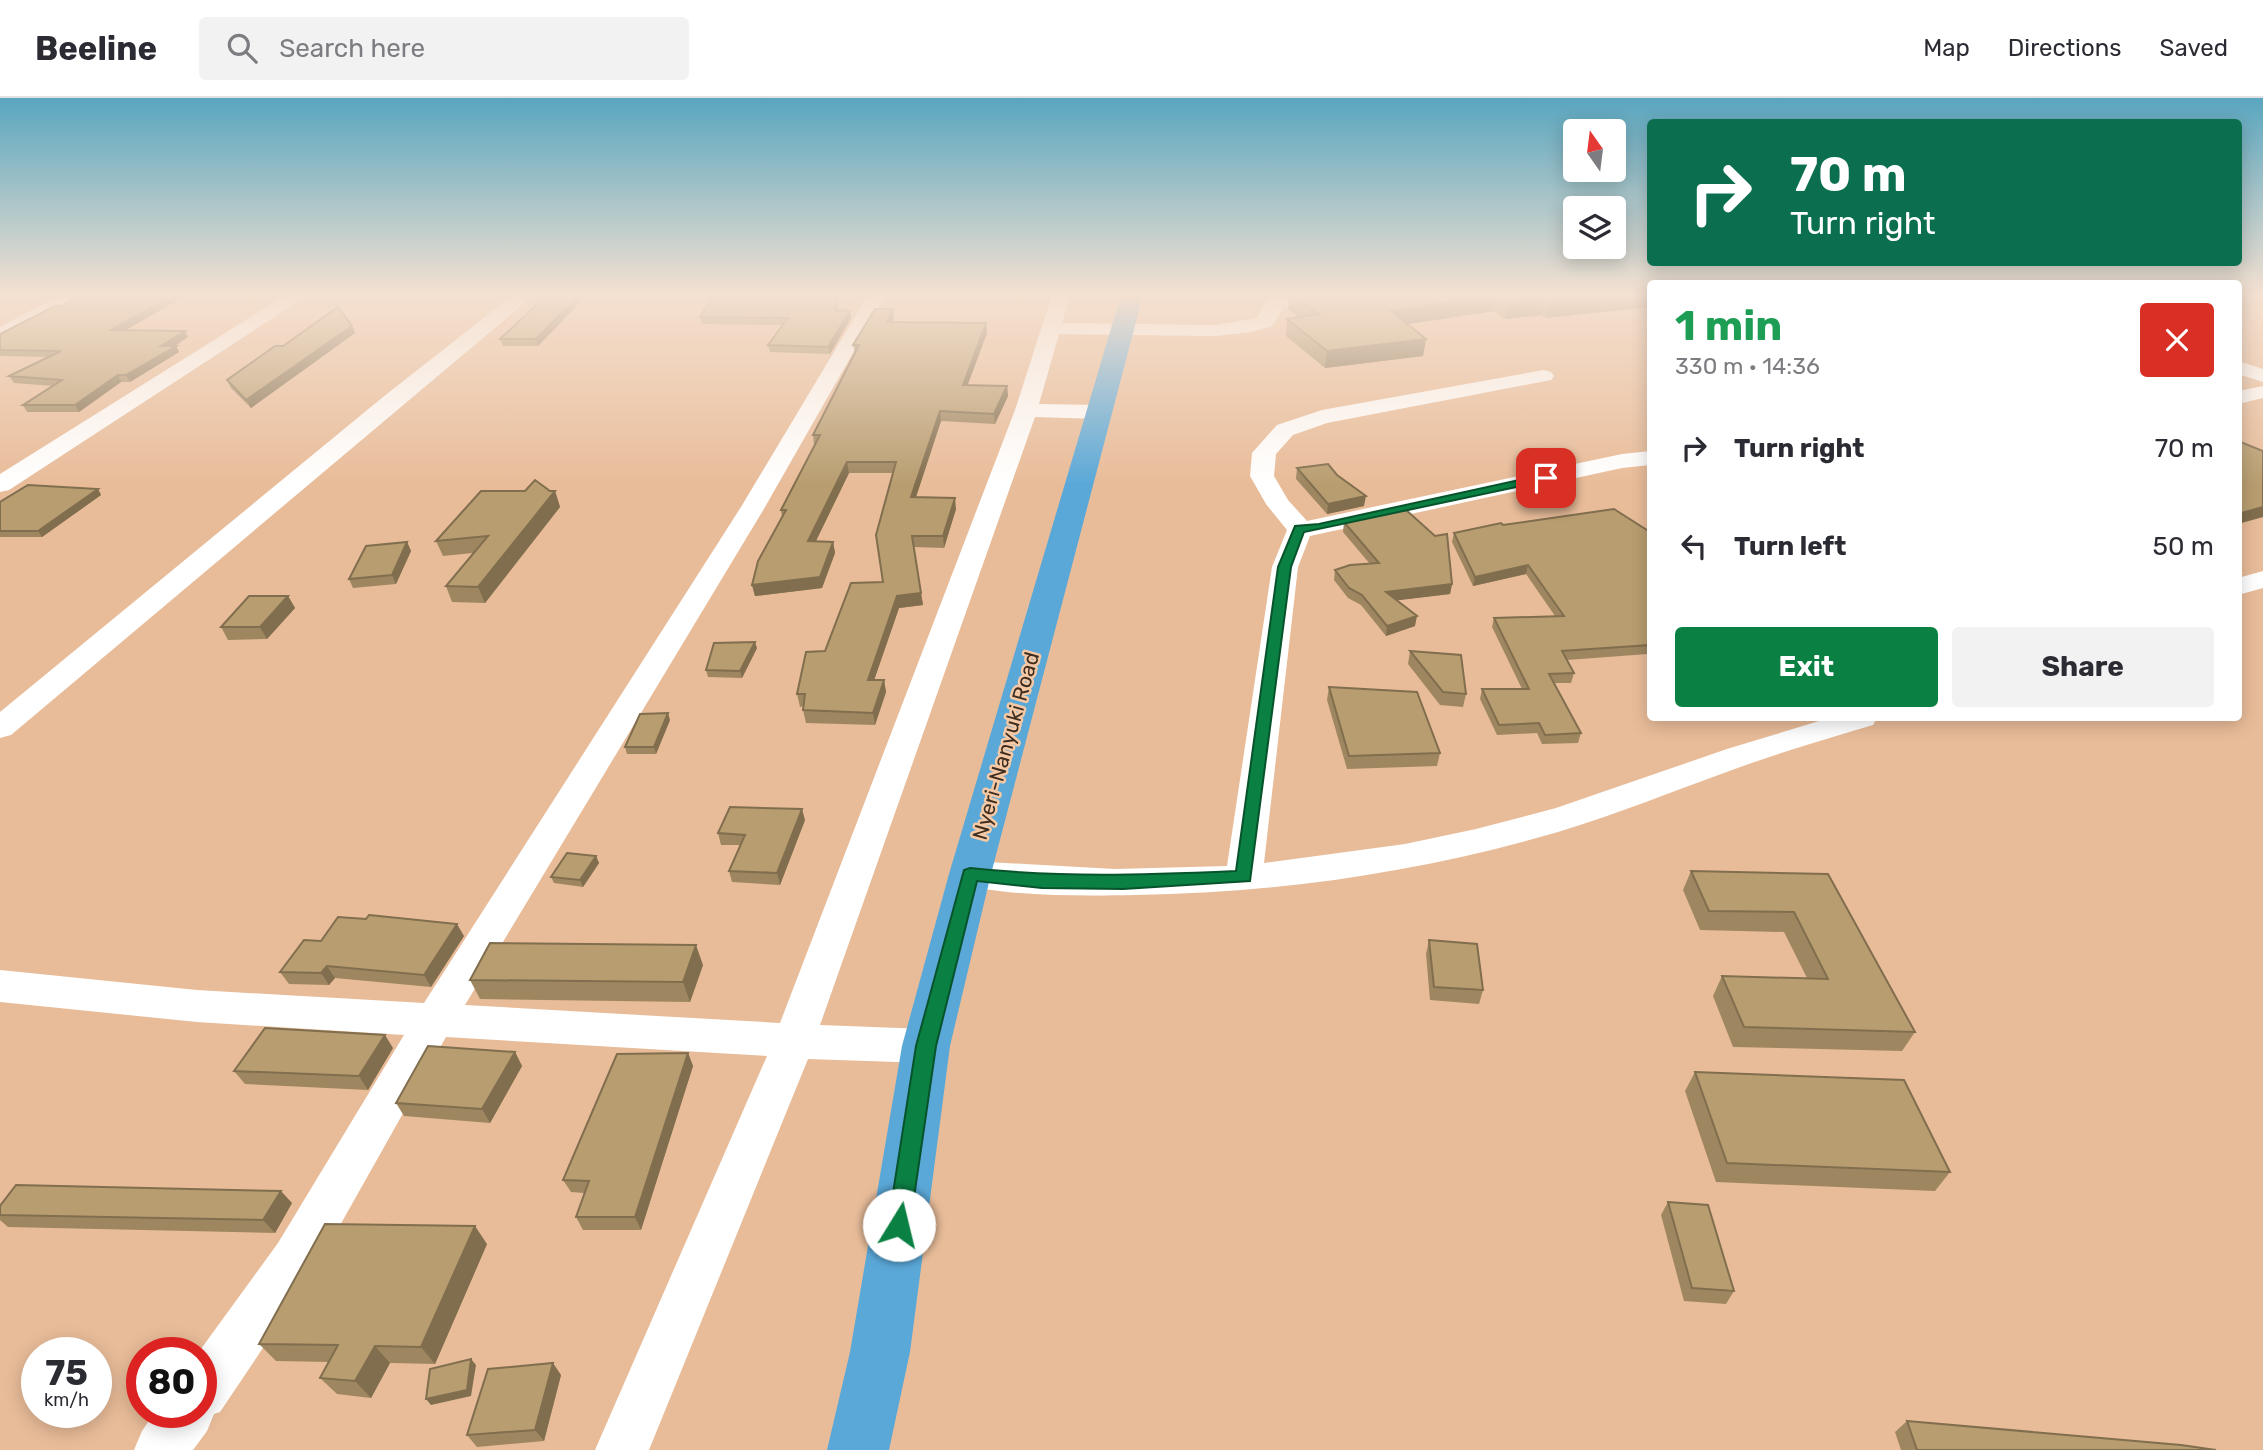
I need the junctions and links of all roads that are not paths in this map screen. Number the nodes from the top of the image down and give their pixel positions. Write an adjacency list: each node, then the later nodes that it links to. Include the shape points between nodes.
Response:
1 (200, 358): 14 (street)
2 (446, 358): 19 (street)
3 (840, 358): 23 (street, via 753,507)
4 (1042, 358): 11 (street)
5 (1117, 358): 12 (highway, Nyeri-Nanyuki Road)
6 (2242, 368): 8 (street)
7 (1544, 376): 15 (street, via 1322,416 1285,430 1264,453 1262,476)
8 (2263, 376)
9 (2263, 392): 10 (street)
10 (2242, 397)
11 (1026, 410): 12 (street); 24 (street)
12 (1100, 412): 20 (highway, Nyeri-Nanyuki Road)
13 (1647, 458): 15 (street)
14 (0, 485)
15 (1300, 529): 21 (street, via 1285,567)
16 (2263, 579): 17 (street)
17 (2242, 586)
18 (1852, 721): 21 (street, via 1548,823 1476,842 1375,862)
19 (0, 728)
20 (970, 874): 21 (street, via 1042,882); 25 (highway, Nyeri-Nanyuki Road)
21 (1244, 877)
22 (0, 986): 23 (street, via 197,1006)
23 (434, 1021): 24 (street); 26 (street, via 295,1259)
24 (794, 1041): 25 (street); 29 (street)
25 (926, 1046): 30 (highway, Nyeri-Nanyuki Road, via 880,1352)
26 (217, 1370)
27 (177, 1428): 28 (street)
28 (161, 1450)
29 (622, 1450)
30 (858, 1450)

